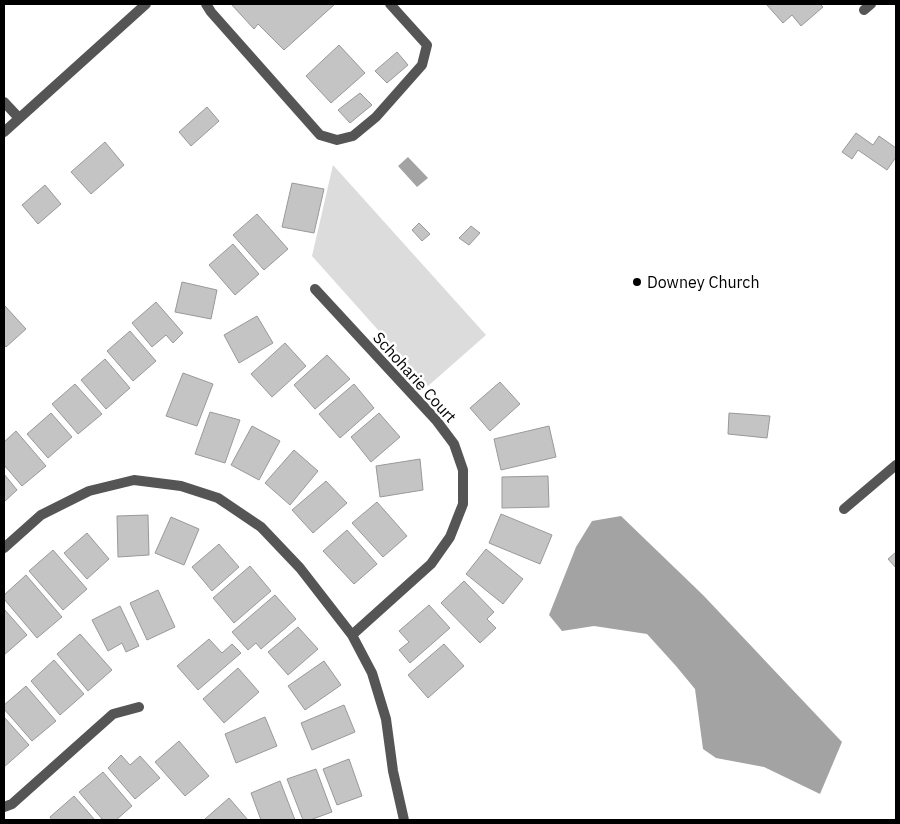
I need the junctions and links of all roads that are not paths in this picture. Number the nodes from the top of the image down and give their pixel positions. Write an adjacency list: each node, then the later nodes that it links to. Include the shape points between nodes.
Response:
1 (146, 4): 5 (street)
2 (206, 4): 3 (street, via 320,135 337,140 353,136 376,117 422,65 427,45)
3 (390, 4)
4 (4, 102): 5 (street)
5 (19, 118): 6 (street)
6 (4, 132)
7 (315, 289): 11 (street, Schoharie Court, via 436,420 454,444 462,470 463,504 450,537 431,564)
8 (896, 465): 9 (street)
9 (844, 509)
10 (4, 548): 11 (street, via 41,515 89,492 134,480 181,486 218,498 261,527 300,568)
11 (352, 635): 14 (street, via 372,673 386,719)
12 (139, 707): 13 (street, via 113,714 12,804)
13 (4, 807)
14 (404, 820)

